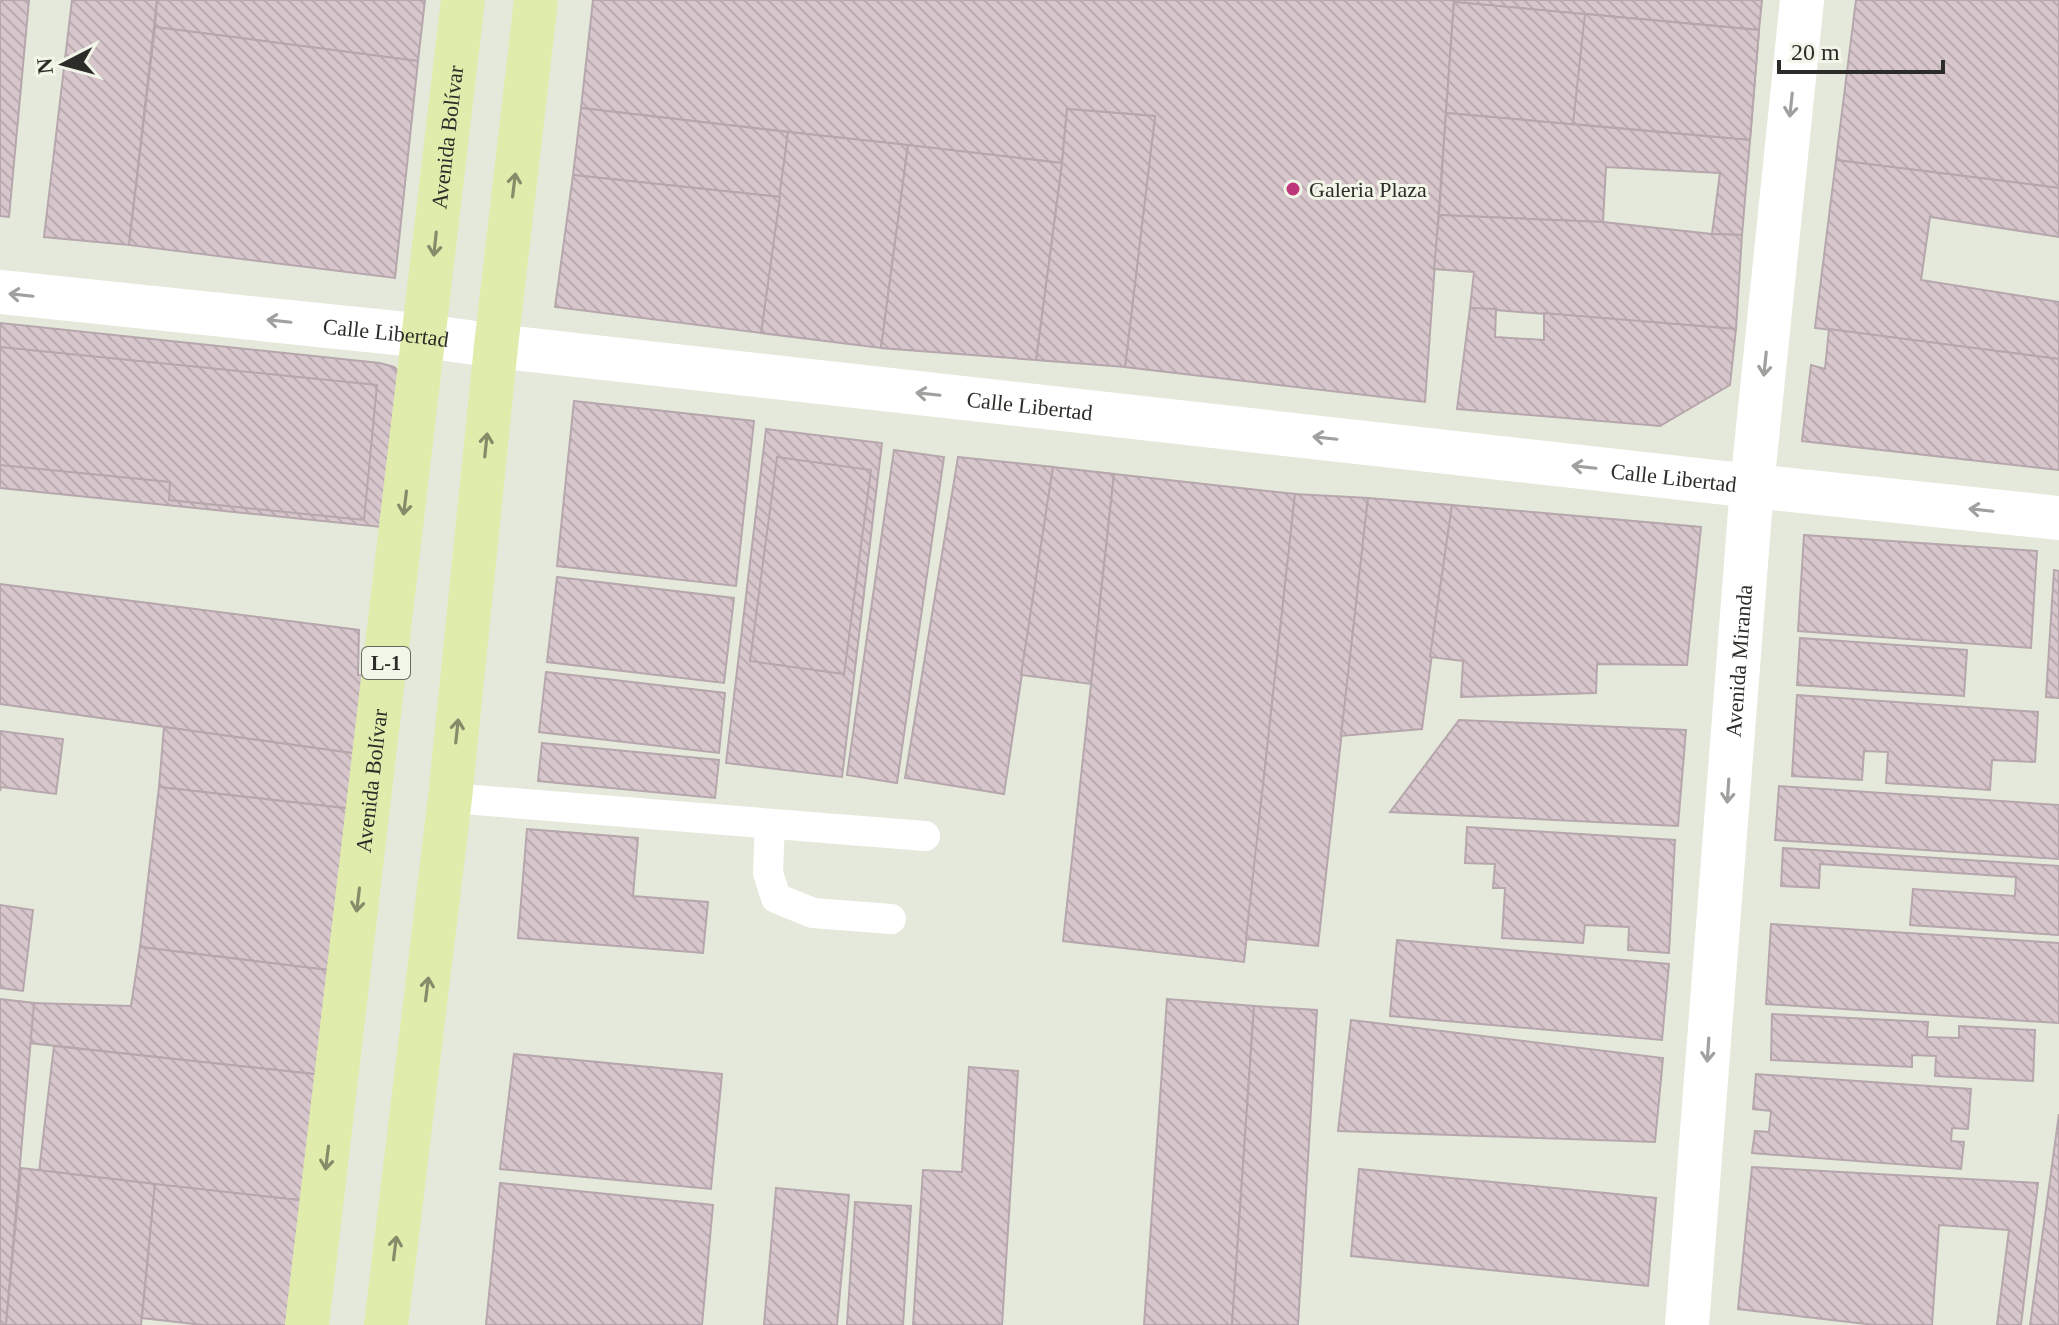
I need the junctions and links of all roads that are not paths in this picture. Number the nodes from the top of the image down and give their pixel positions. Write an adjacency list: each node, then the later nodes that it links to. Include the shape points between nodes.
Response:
1 (463, 0): 5 (main road, Avenida Bolívar / L-1, one-way to 5)
2 (536, 0): 6 (main road, one-way to 2)
3 (1802, 0): 7 (street, Avenida Miranda, one-way to 7)
4 (0, 292): 5 (street, Calle Libertad, one-way to 4)
5 (425, 336): 6 (street, Calle Libertad); 13 (main road, Avenida Bolívar / L-1, one-way to 13)
6 (496, 346): 7 (street, Calle Libertad, one-way to 6); 9 (main road, one-way to 6)
7 (1752, 486): 8 (street, Calle Libertad, one-way to 7); 15 (street, Avenida Miranda, one-way to 15)
8 (2059, 518)
9 (450, 798): 10 (lane); 14 (main road, one-way to 9)
10 (770, 824): 11 (lane); 12 (lane, via 768,873 776,898 813,913)
11 (925, 836)
12 (891, 919)
13 (307, 1325)
14 (386, 1325)
15 (1687, 1325)

